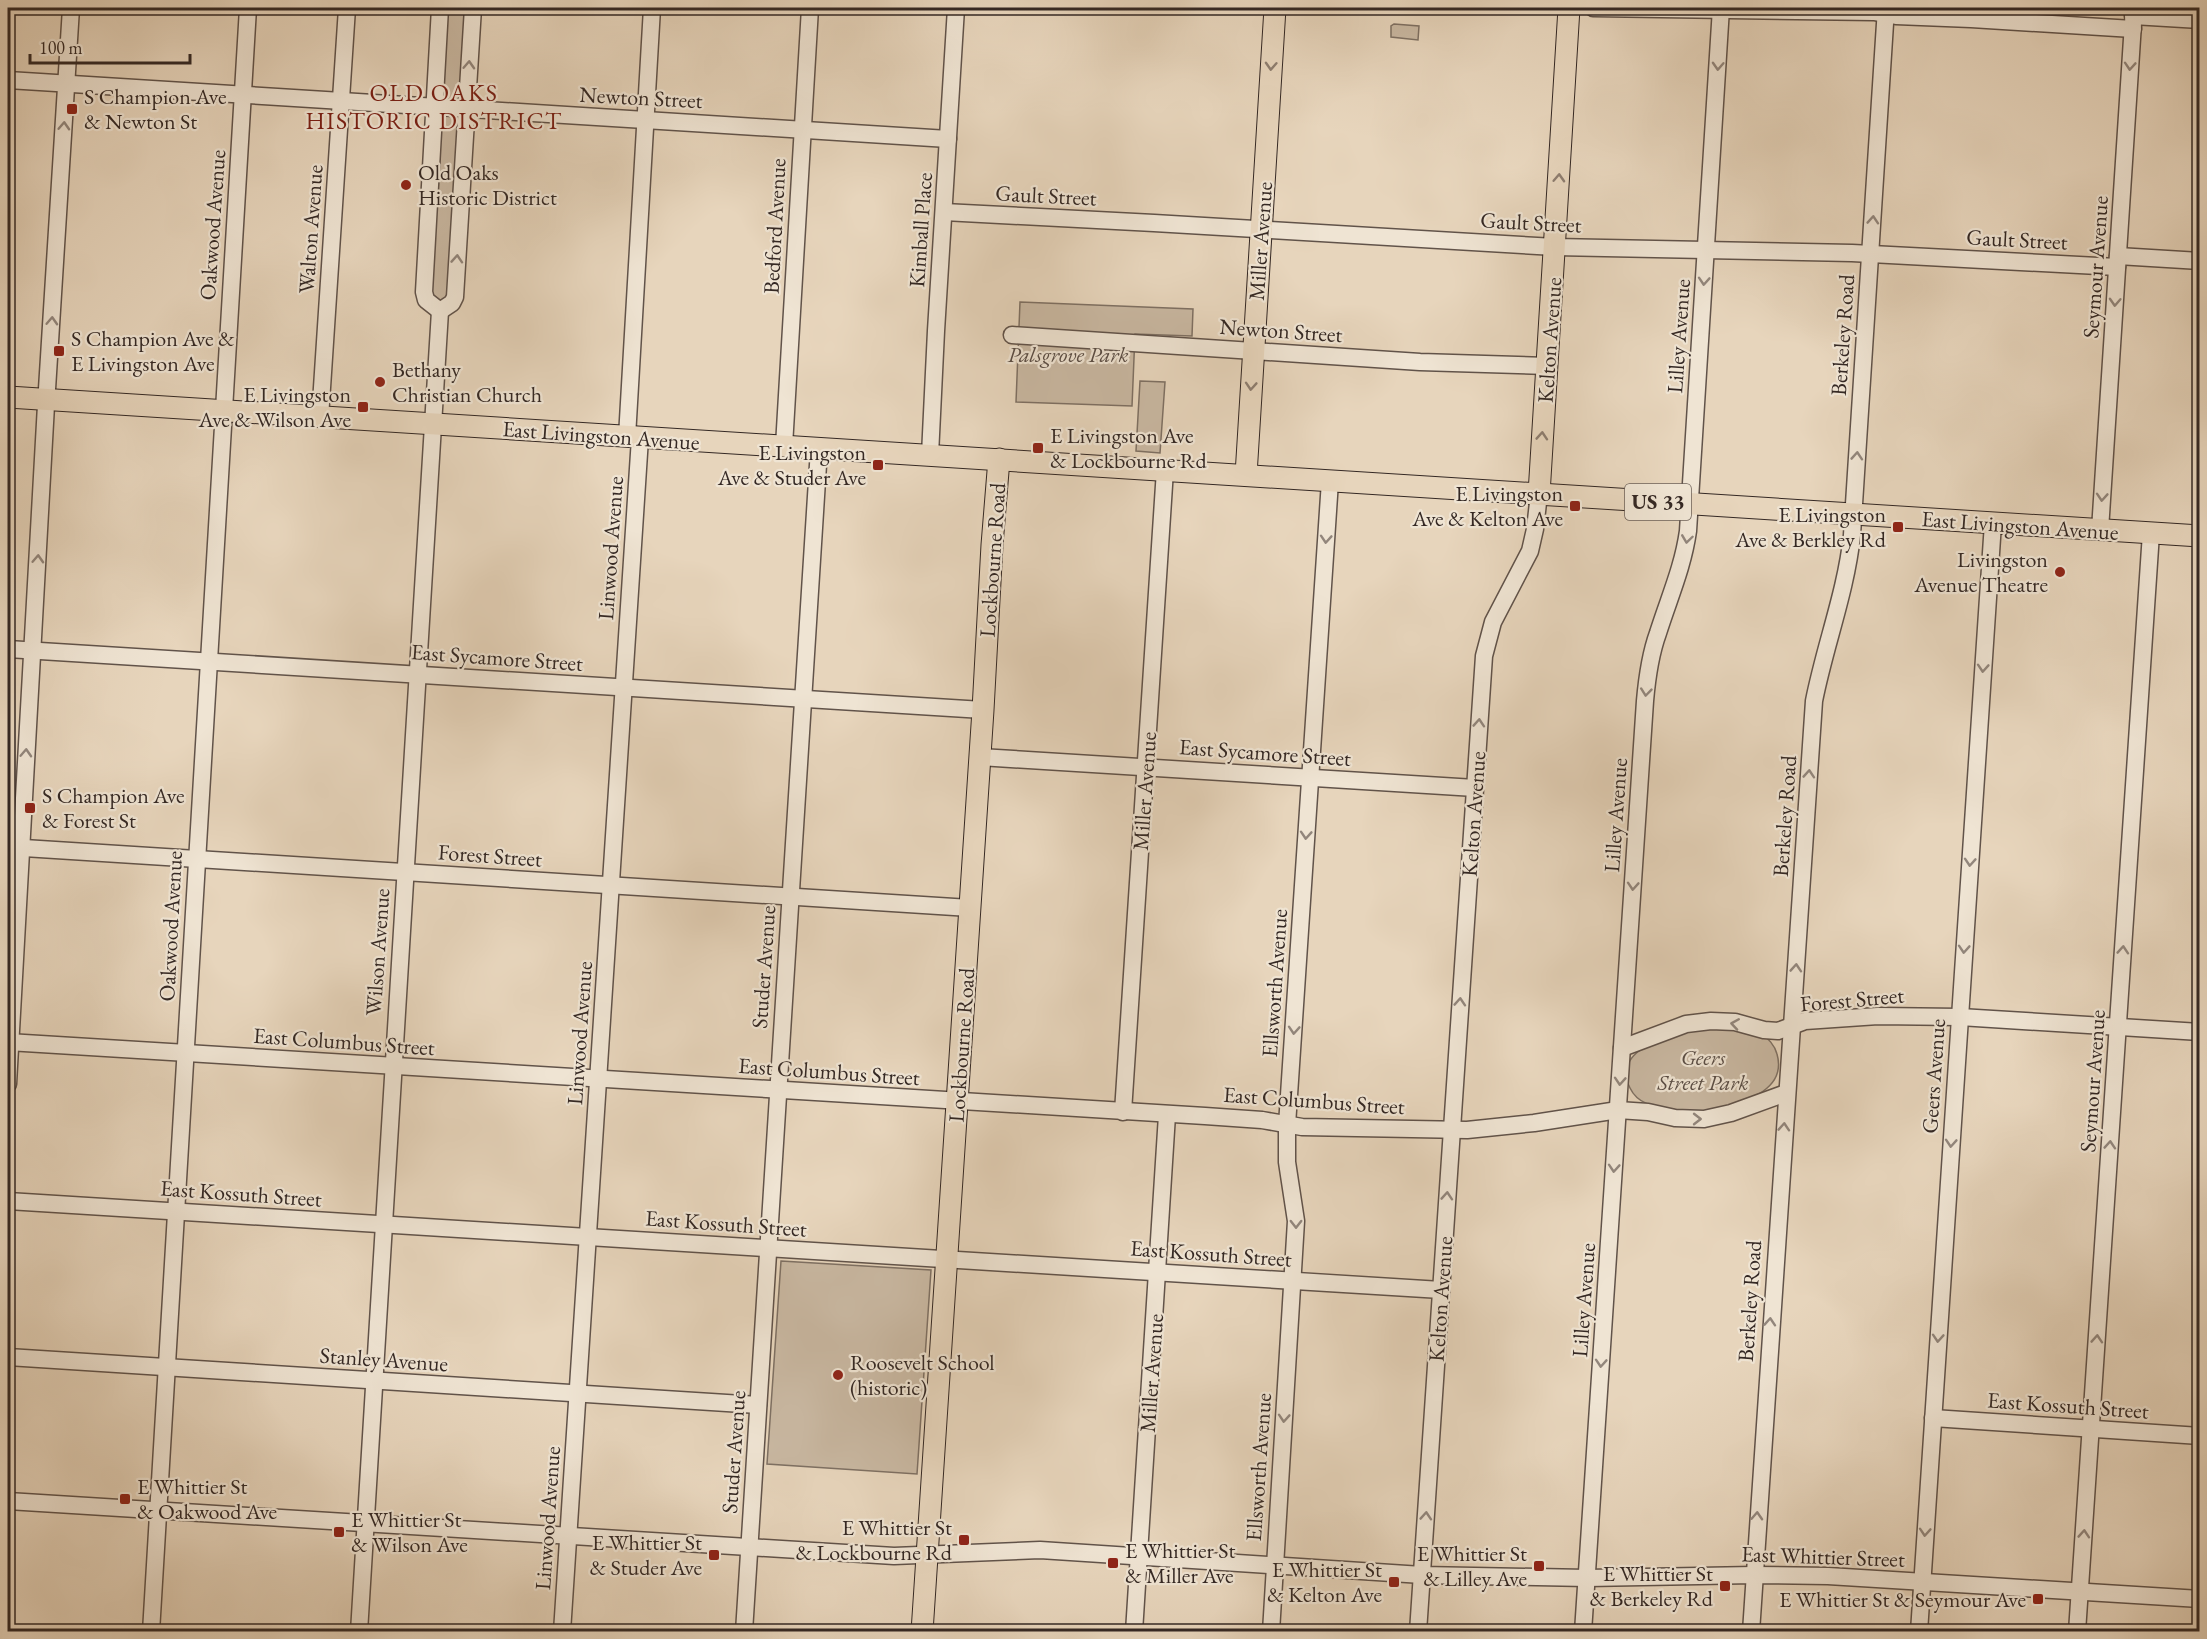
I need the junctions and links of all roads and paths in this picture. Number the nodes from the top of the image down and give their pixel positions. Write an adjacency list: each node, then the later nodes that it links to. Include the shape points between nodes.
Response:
1 (71, 8): 17 (street)
2 (248, 8): 18 (street, Oakwood Avenue)
3 (347, 8): 19 (street, Walton Avenue)
4 (440, 8): 20 (street)
5 (473, 8): 21 (street, one-way to 5)
6 (652, 8): 22 (street, Linwood Avenue)
7 (810, 8): 23 (street, Bedford Avenue)
8 (956, 8): 24 (street, Kimball Place)
9 (1275, 8): 26 (main road, Miller Avenue, one-way to 26)
10 (1569, 8): 27 (main road, Kelton Avenue, one-way to 10)
11 (1593, 8): 12 (street)
12 (1721, 9): 13 (street); 28 (street, Lilley Avenue, one-way to 28)
13 (1886, 11): 14 (street); 29 (street, Berkeley Road, one-way to 13)
14 (2133, 17): 15 (street); 30 (street, Seymour Avenue, one-way to 30)
15 (2199, 20)
16 (8, 80): 17 (street, Newton Street)
17 (67, 84): 18 (street, Newton Street); 37 (street, one-way to 17)
18 (243, 94): 19 (street, Newton Street); 38 (street, Oakwood Avenue)
19 (341, 100): 20 (street, Newton Street); 39 (street, Walton Avenue)
20 (434, 106): 21 (street, Newton Street); 32 (street, via 424,292 426,300)
21 (466, 108): 22 (street, Newton Street); 32 (street, one-way to 21, via 455,297)
22 (645, 120): 23 (street, Newton Street); 41 (street, Linwood Avenue)
23 (802, 130): 24 (street, Newton Street); 42 (street, Bedford Avenue)
24 (948, 139): 25 (street, Kimball Place)
25 (944, 212): 26 (street, Gault Street); 44 (street, Kimball Place)
26 (1261, 230): 27 (street, Gault Street); 34 (main road, Miller Avenue)
27 (1555, 247): 28 (street, Gault Street); 35 (main road, Kelton Avenue)
28 (1706, 250): 29 (street, Gault Street); 50 (street, Lilley Avenue, one-way to 50)
29 (1870, 254): 30 (street, Gault Street); 51 (street, Berkeley Road, one-way to 29)
30 (2117, 261): 31 (street, Gault Street); 53 (street, Seymour Avenue, one-way to 53)
31 (2199, 261)
32 (440, 311): 40 (street, Wilson Avenue)
33 (1012, 335): 34 (street, Newton Street)
34 (1253, 350): 35 (street, Newton Street); 47 (main road, Miller Avenue, one-way to 47)
35 (1547, 366): 49 (main road, Kelton Avenue, one-way to 35)
36 (8, 398): 37 (main road, East Livingston Avenue / US 33)
37 (47, 400): 38 (main road, East Livingston Avenue / US 33); 57 (street, one-way to 37)
38 (224, 412): 39 (main road, East Livingston Avenue / US 33); 58 (street, Oakwood Avenue)
39 (320, 417): 40 (main road, East Livingston Avenue / US 33)
40 (434, 424): 41 (main road, East Livingston Avenue / US 33); 59 (street, Wilson Avenue)
41 (633, 437): 42 (main road, East Livingston Avenue / US 33); 60 (street, Linwood Avenue)
42 (784, 447): 43 (main road, East Livingston Avenue / US 33)
43 (819, 449): 44 (main road, East Livingston Avenue / US 33); 61 (street, Studer Avenue)
44 (930, 455): 45 (main road, East Livingston Avenue / US 33)
45 (999, 459): 46 (main road, East Livingston Avenue / US 33); 62 (main road, Lockbourne Road)
46 (1165, 470): 47 (main road, East Livingston Avenue / US 33); 64 (street, Miller Avenue)
47 (1246, 476): 48 (main road, East Livingston Avenue / US 33)
48 (1330, 481): 49 (main road, East Livingston Avenue / US 33); 65 (street, Ellsworth Avenue, one-way to 65)
49 (1539, 494): 50 (main road, East Livingston Avenue / US 33); 66 (street, Kelton Avenue, one-way to 49, via 1484,656 1493,622 1530,551)
50 (1689, 504): 51 (main road, East Livingston Avenue / US 33); 78 (street, Lilley Avenue, one-way to 78, via 1684,556 1657,634 1648,675)
51 (1853, 514): 52 (main road, East Livingston Avenue / US 33); 75 (street, Berkeley Road, one-way to 51, via 1814,701 1845,584)
52 (1993, 523): 53 (main road, East Livingston Avenue / US 33); 73 (street, Geers Avenue, one-way to 73)
53 (2100, 530): 54 (main road, East Livingston Avenue / US 33)
54 (2151, 533): 55 (main road, East Livingston Avenue / US 33); 74 (street, Seymour Avenue, one-way to 54)
55 (2199, 536)
56 (8, 649): 57 (street, East Sycamore Street)
57 (32, 651): 58 (street, East Sycamore Street); 67 (street, one-way to 57)
58 (209, 662): 59 (street, East Sycamore Street); 68 (street, Oakwood Avenue)
59 (417, 675): 60 (street, East Sycamore Street); 69 (street, Wilson Avenue)
60 (624, 688): 61 (street, East Sycamore Street); 70 (street, Linwood Avenue)
61 (803, 699): 62 (street, East Sycamore Street); 71 (street, Studer Avenue)
62 (983, 710): 63 (main road, Lockbourne Road)
63 (980, 757): 64 (street, East Sycamore Street); 72 (main road, Lockbourne Road)
64 (1146, 767): 65 (street, East Sycamore Street); 87 (street, Miller Avenue)
65 (1310, 777): 66 (street, East Sycamore Street); 89 (street, Ellsworth Avenue, one-way to 89)
66 (1475, 788): 90 (street, Kelton Avenue, one-way to 66)
67 (14, 847): 68 (street, Forest Street); 77 (street)
68 (197, 859): 69 (street, Forest Street); 79 (street, Oakwood Avenue)
69 (405, 872): 70 (street, Forest Street); 80 (street, Wilson Avenue)
70 (611, 885): 71 (street, Forest Street); 81 (street, Linwood Avenue)
71 (790, 896): 72 (street, Forest Street); 83 (street, Studer Avenue)
72 (970, 908): 85 (main road, Lockbourne Road)
73 (1960, 1017): 74 (street, Forest Street); 75 (street, Forest Street, via 1855,1018 1805,1021); 105 (street, Geers Avenue, one-way to 105)
74 (2118, 1026): 76 (street, Forest Street); 106 (street, Seymour Avenue, one-way to 74)
75 (1792, 1027): 78 (street, Forest Street, one-way to 78, via 1778,1031 1711,1021 1686,1024); 84 (street, Berkeley Road)
76 (2199, 1032)
77 (9, 1042): 79 (street, East Columbus Street); 82 (street)
78 (1622, 1048): 86 (street, Lilley Avenue, one-way to 86)
79 (185, 1053): 80 (street, East Columbus Street); 92 (street, Oakwood Avenue)
80 (393, 1066): 81 (street, East Columbus Street); 93 (street, Wilson Avenue)
81 (599, 1079): 83 (street, East Columbus Street); 94 (street, Linwood Avenue)
82 (8, 1084)
83 (778, 1090): 85 (street, East Columbus Street); 95 (street, Studer Avenue)
84 (1786, 1093): 86 (street, East Columbus Street, one-way to 84, via 1704,1119); 117 (street, Berkeley Road, one-way to 84)
85 (957, 1102): 87 (street, East Columbus Street); 96 (main road, Lockbourne Road)
86 (1618, 1110): 90 (street, East Columbus Street); 118 (street, Lilley Avenue, one-way to 118)
87 (1123, 1112): 88 (street, East Columbus Street)
88 (1167, 1115): 89 (street, East Columbus Street); 97 (street, Miller Avenue)
89 (1287, 1125): 90 (street, East Columbus Street); 98 (street, Ellsworth Avenue, one-way to 98, via 1287,1162 1296,1221)
90 (1452, 1130): 99 (street, Kelton Avenue, one-way to 90)
91 (8, 1201): 92 (street, East Kossuth Street)
92 (176, 1211): 93 (street, East Kossuth Street); 101 (street, Oakwood Avenue)
93 (384, 1224): 94 (street, East Kossuth Street); 102 (street, Wilson Avenue)
94 (588, 1237): 95 (street, East Kossuth Street); 103 (street, Linwood Avenue)
95 (768, 1248): 96 (street, East Kossuth Street); 104 (street, Studer Avenue)
96 (947, 1259): 97 (street, East Kossuth Street); 113 (main road, Lockbourne Road)
97 (1157, 1272): 98 (street, East Kossuth Street); 114 (street, Miller Avenue)
98 (1293, 1281): 99 (street, East Kossuth Street); 115 (street, Ellsworth Avenue, one-way to 115)
99 (1441, 1290): 116 (street, Kelton Avenue, one-way to 99)
100 (8, 1357): 101 (street, Stanley Avenue)
101 (166, 1368): 102 (street, Stanley Avenue); 109 (street, Oakwood Avenue)
102 (375, 1381): 103 (street, Stanley Avenue); 110 (street, Wilson Avenue)
103 (578, 1394): 104 (street, Stanley Avenue); 111 (street, Linwood Avenue)
104 (758, 1405): 112 (street, Studer Avenue)
105 (1933, 1418): 106 (street, East Kossuth Street); 119 (street, Geers Avenue, one-way to 119)
106 (2091, 1429): 107 (street, East Kossuth Street); 120 (street, Seymour Avenue, one-way to 106)
107 (2199, 1436)
108 (8, 1501): 109 (street, East Whittier Street)
109 (158, 1510): 110 (street, East Whittier Street); 122 (street, Oakwood Avenue)
110 (366, 1524): 111 (street, East Whittier Street); 123 (street, Wilson Avenue)
111 (568, 1536): 112 (street, East Whittier Street); 124 (street, Linwood Avenue)
112 (749, 1547): 113 (street, East Whittier Street); 125 (street, Studer Avenue)
113 (928, 1555): 114 (street, East Whittier Street, via 1040,1550); 126 (main road, Lockbourne Road)
114 (1138, 1556): 115 (street, East Whittier Street); 127 (street, Miller Avenue)
115 (1275, 1564): 116 (street, East Whittier Street); 128 (street, Ellsworth Avenue)
116 (1422, 1575): 118 (street, East Whittier Street); 129 (street, Kelton Avenue)
117 (1754, 1575): 118 (street, East Whittier Street); 119 (street, East Whittier Street); 131 (street, Berkeley Road)
118 (1587, 1578): 130 (street, Lilley Avenue)
119 (1922, 1581): 120 (street, East Whittier Street); 132 (street, Geers Avenue)
120 (2080, 1592): 121 (street, East Whittier Street); 133 (street, Seymour Avenue)
121 (2199, 1599)
122 (151, 1632)
123 (360, 1632)
124 (562, 1632)
125 (744, 1632)
126 (922, 1632)
127 (1134, 1632)
128 (1270, 1632)
129 (1418, 1632)
130 (1583, 1632)
131 (1750, 1632)
132 (1919, 1632)
133 (2077, 1632)

